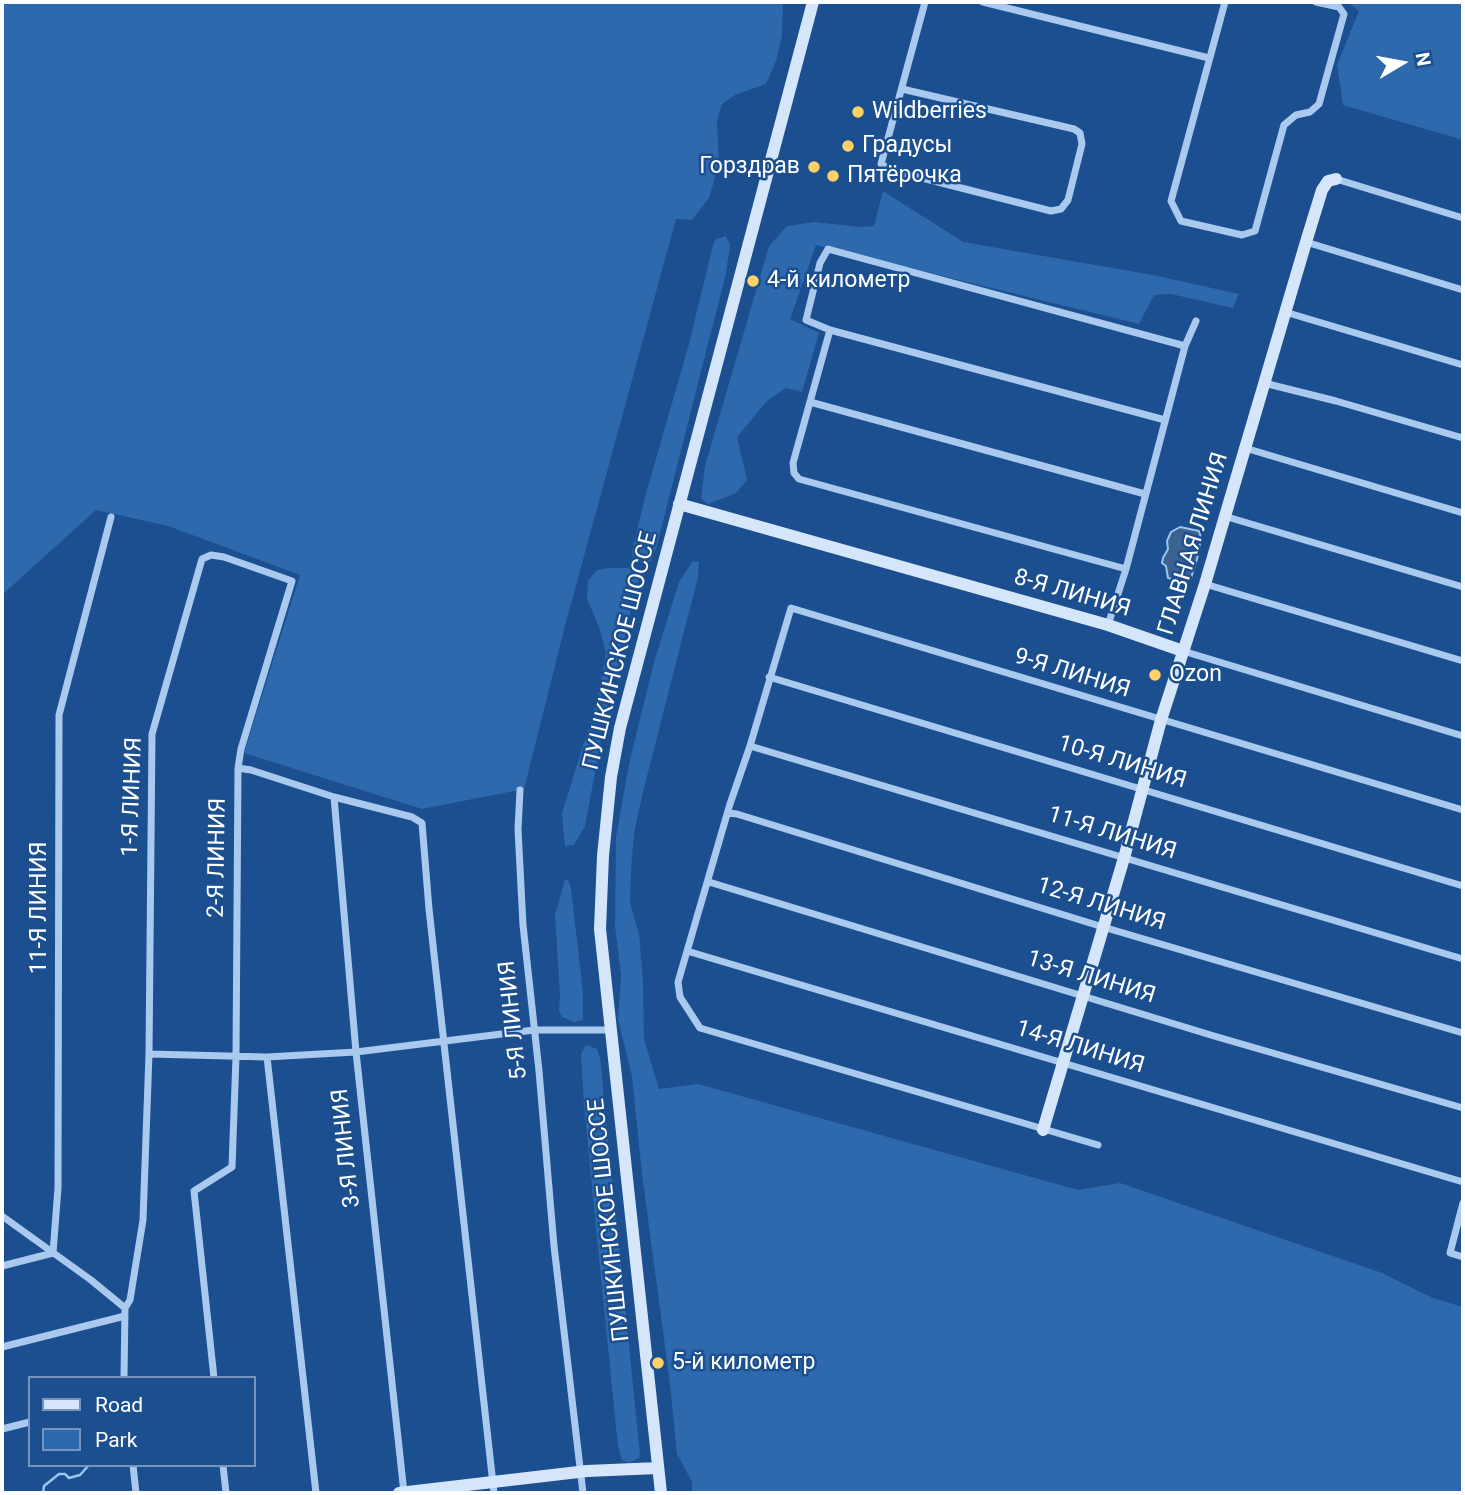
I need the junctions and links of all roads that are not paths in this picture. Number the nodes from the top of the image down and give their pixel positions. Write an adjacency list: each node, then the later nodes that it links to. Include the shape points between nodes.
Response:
1 (813, 2): 23 (street, ПУШКИНСКОЕ ШОССЕ)
2 (925, 2): 7 (street)
3 (983, 2): 6 (street)
4 (1224, 2): 6 (street)
5 (1317, 2): 6 (street, via 1339,7 1344,14 1319,104 1284,125 1255,231 1242,235 1181,221 1171,201)
6 (1209, 58)
7 (902, 89): 7 (street, via 1080,133 1082,144 1068,200 1061,209 1051,211 881,164)
8 (1336, 179): 9 (street); 10 (street, ГЛАВНАЯ ЛИНИЯ, via 1322,190)
9 (1463, 218)
10 (1306, 242): 11 (street); 12 (street, ГЛАВНАЯ ЛИНИЯ)
11 (1463, 290)
12 (1284, 312): 16 (street); 17 (street, ГЛАВНАЯ ЛИНИЯ)
13 (1196, 321): 15 (street)
14 (830, 330): 15 (street, via 806,320 828,249); 18 (street); 19 (street)
15 (1185, 346): 19 (street)
16 (1463, 365)
17 (1263, 383): 20 (street); 21 (street, ГЛАВНАЯ ЛИНИЯ)
18 (810, 402): 22 (street); 27 (street, via 793,463 799,478)
19 (1166, 420): 22 (street)
20 (1463, 438)
21 (1245, 448): 24 (street); 26 (street, ГЛАВНАЯ ЛИНИЯ)
22 (1145, 494): 27 (street)
23 (679, 504): 31 (street, 8-Я ЛИНИЯ); 52 (street, ПУШКИНСКОЕ ШОССЕ, via 611,777 600,929)
24 (1463, 513)
25 (111, 516): 66 (street, 11-Я ЛИНИЯ, via 59,715 58,1175)
26 (1224, 516): 29 (street, ГЛАВНАЯ ЛИНИЯ); 30 (street)
27 (1126, 569): 31 (street)
28 (292, 581): 38 (street, 2-Я ЛИНИЯ); 56 (street, 1-Я ЛИНИЯ, via 224,557 202,559 152,734)
29 (1205, 584): 32 (street, ГЛАВНАЯ ЛИНИЯ); 33 (street)
30 (1463, 587)
31 (1108, 625): 32 (street, 8-Я ЛИНИЯ)
32 (1183, 651): 35 (street, ГЛАВНАЯ ЛИНИЯ); 36 (street, 8-Я ЛИНИЯ)
33 (1463, 662)
34 (769, 677): 35 (street, 9-Я ЛИНИЯ, via 791,608); 37 (street); 39 (street, 10-Я ЛИНИЯ)
35 (1161, 720): 39 (street, ГЛАВНАЯ ЛИНИЯ); 43 (street, 9-Я ЛИНИЯ)
36 (1463, 736)
37 (750, 746): 42 (street); 44 (street, 11-Я ЛИНИЯ)
38 (238, 768): 41 (street); 57 (street, 2-Я ЛИНИЯ)
39 (1142, 789): 44 (street, ГЛАВНАЯ ЛИНИЯ); 46 (street, 10-Я ЛИНИЯ)
40 (520, 790): 51 (street, 5-Я ЛИНИЯ, via 520,889)
41 (334, 797): 54 (street, via 422,823); 55 (street, 3-Я ЛИНИЯ)
42 (729, 808): 45 (street); 47 (street, 12-Я ЛИНИЯ)
43 (1463, 810)
44 (1124, 858): 47 (street, ГЛАВНАЯ ЛИНИЯ); 49 (street, 11-Я ЛИНИЯ)
45 (709, 881): 48 (street); 50 (street, 13-Я ЛИНИЯ)
46 (1463, 887)
47 (1103, 927): 50 (street, ГЛАВНАЯ ЛИНИЯ); 53 (street, 12-Я ЛИНИЯ)
48 (687, 951): 59 (street, 14-Я ЛИНИЯ); 61 (street, via 678,982 680,997 700,1028)
49 (1463, 959)
50 (1083, 996): 59 (street, ГЛАВНАЯ ЛИНИЯ); 60 (street, 13-Я ЛИНИЯ)
51 (534, 1030): 52 (street); 54 (street); 78 (street, 5-Я ЛИНИЯ)
52 (610, 1030): 77 (street, ПУШКИНСКОЕ ШОССЕ)
53 (1463, 1033)
54 (444, 1042): 55 (street); 79 (street)
55 (356, 1052): 58 (street); 83 (street, 3-Я ЛИНИЯ)
56 (149, 1054): 57 (street); 69 (street, 1-Я ЛИНИЯ, via 143,1220)
57 (236, 1057): 58 (street); 72 (street, 2-Я ЛИНИЯ, via 232,1167 194,1191)
58 (267, 1057): 82 (street)
59 (1062, 1063): 61 (street, ГЛАВНАЯ ЛИНИЯ); 63 (street, 14-Я ЛИНИЯ)
60 (1463, 1108)
61 (1042, 1130): 62 (street)
62 (1098, 1145)
63 (1463, 1182)
64 (1463, 1203): 67 (street, via 1450,1253)
65 (2, 1216): 66 (street)
66 (52, 1253): 68 (street); 69 (street, via 91,1280)
67 (1463, 1257)
68 (2, 1266)
69 (125, 1312): 70 (street); 71 (street, 1-Я ЛИНИЯ)
70 (2, 1347)
71 (124, 1376)
72 (214, 1376)
73 (28, 1422): 74 (street)
74 (2, 1429)
75 (133, 1467): 80 (street)
76 (223, 1467): 81 (street)
77 (658, 1468): 78 (street); 85 (street, ПУШКИНСКОЕ ШОССЕ)
78 (581, 1472): 79 (street); 84 (street)
79 (493, 1488): 83 (street)
80 (136, 1493)
81 (226, 1493)
82 (316, 1493)
83 (402, 1493)
84 (583, 1493)
85 (661, 1493)

